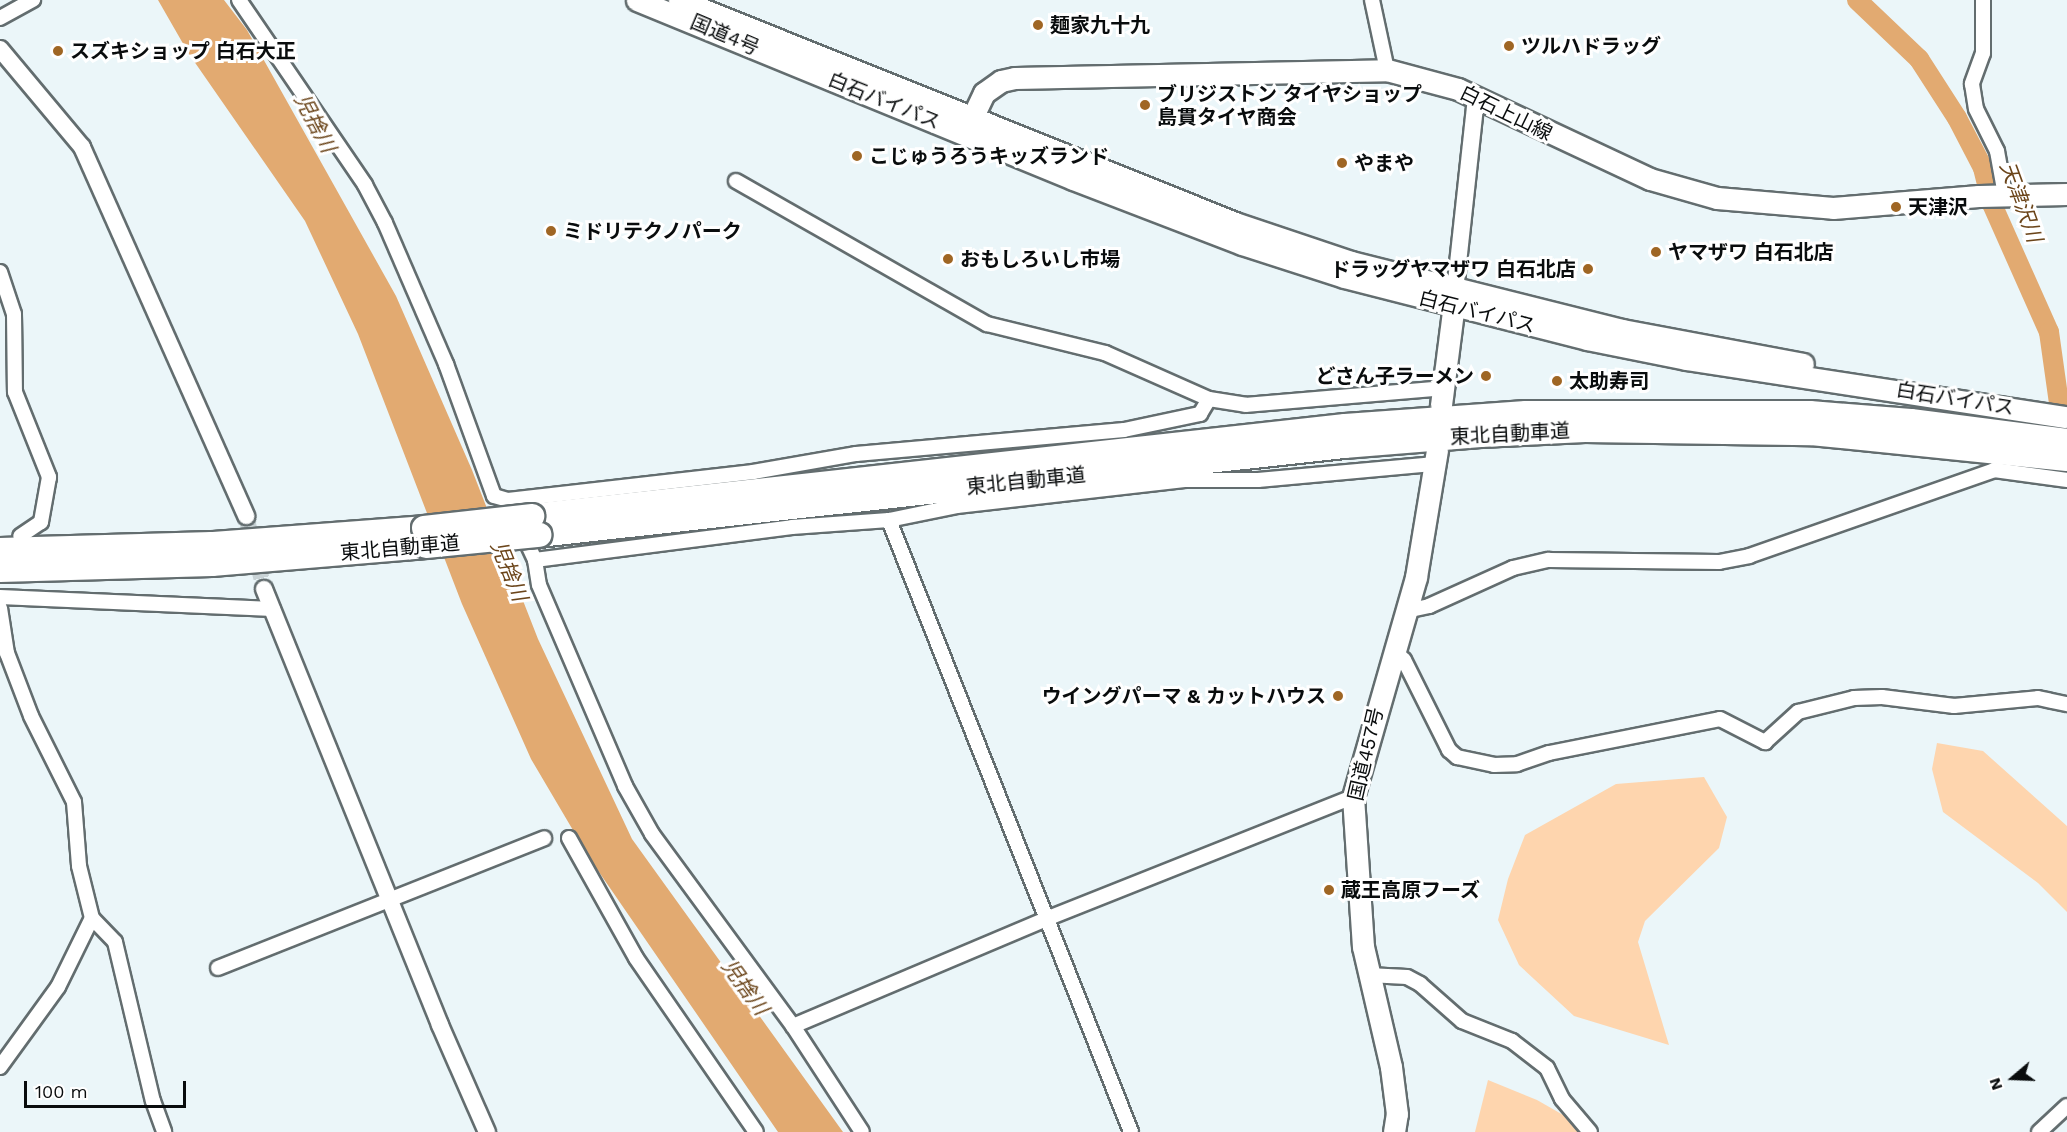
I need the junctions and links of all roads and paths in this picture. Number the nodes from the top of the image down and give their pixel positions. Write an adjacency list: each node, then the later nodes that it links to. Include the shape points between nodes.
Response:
1 (33, 0): 7 (street)
2 (239, 0): 25 (street, via 380,214 446,364 494,496)
3 (637, 0): 9 (main road, 国道4号)
4 (679, 0): 9 (main road, 国道4号)
5 (1372, 0): 10 (street)
6 (1983, 0): 15 (street, via 1983,53 1972,84 1976,109 1997,151)
7 (0, 18)
8 (0, 49): 26 (street, via 82,147)
9 (781, 49): 12 (main road, 白石バイパス)
10 (1386, 70): 11 (main road, 白石上山線, via 1436,82); 12 (main road, 白石上山線, via 1015,78 1001,81 984,93)
11 (1476, 99): 15 (main road, 白石上山線, via 1650,179 1695,194 1833,208); 17 (street)
12 (968, 126): 17 (main road, 白石バイパス)
13 (736, 181): 19 (street, via 987,324 1104,353)
14 (2067, 194): 15 (main road, 白石上山線)
15 (1994, 195)
16 (0, 272): 28 (street, via 14,314 15,392 49,477 41,522)
17 (1454, 299): 18 (main road); 21 (main road, 白石バイパス)
18 (1443, 396): 19 (street, via 1246,405)
19 (1209, 399): 25 (street, via 1200,414 1124,430 856,454 753,472)
20 (2067, 403): 21 (main road, 白石バイパス)
21 (2041, 406): 22 (main road, 白石バイパス)
22 (2067, 417)
23 (1436, 457): 27 (street, via 1258,480 1185,480 957,506); 36 (main road, 国道457号, via 1416,577)
24 (2060, 459): 29 (highway, 東北自動車道, bridge, via 1810,413 1526,412 1333,427); 36 (street, via 1994,470 1749,556 1719,562 1549,560 1513,568 1428,606)
25 (508, 500): 31 (street)
26 (246, 516)
27 (889, 520): 31 (street, via 792,527); 44 (street)
28 (20, 536)
29 (425, 537): 30 (highway, 東北自動車道); 32 (highway, 東北自動車道)
30 (0, 550)
31 (535, 560): 47 (street, via 540,585 626,786 659,843)
32 (2, 586): 35 (street)
33 (264, 589): 35 (street)
34 (0, 608): 43 (street, via 7,653 31,716 74,802 79,866)
35 (273, 609): 42 (street)
36 (1406, 611): 37 (main road, 国道457号)
37 (1394, 650): 38 (street, via 1404,660 1449,750 1457,757 1494,765 1517,764 1549,753 1720,719 1765,742 1798,712 1854,698 1882,697 1954,706 2038,698); 39 (main road, 国道457号)
38 (2067, 704)
39 (1353, 797): 44 (street); 46 (main road, 国道457号)
40 (544, 838): 42 (street)
41 (569, 838): 52 (street, via 636,958)
42 (389, 901): 45 (street); 51 (street)
43 (92, 918): 48 (street, via 58,987); 50 (street, via 115,942)
44 (1046, 919): 47 (street); 54 (street)
45 (218, 968)
46 (1368, 975): 55 (main road, 国道457号, via 1391,1067 1397,1114); 56 (street, via 1407,977 1461,1021 1512,1041 1547,1068 1562,1099)
47 (793, 1026): 53 (street)
48 (0, 1067)
49 (2067, 1106): 57 (street)
50 (164, 1132)
51 (487, 1132)
52 (756, 1132)
53 (862, 1132)
54 (1131, 1132)
55 (1394, 1132)
56 (1590, 1132)
57 (2040, 1132)

